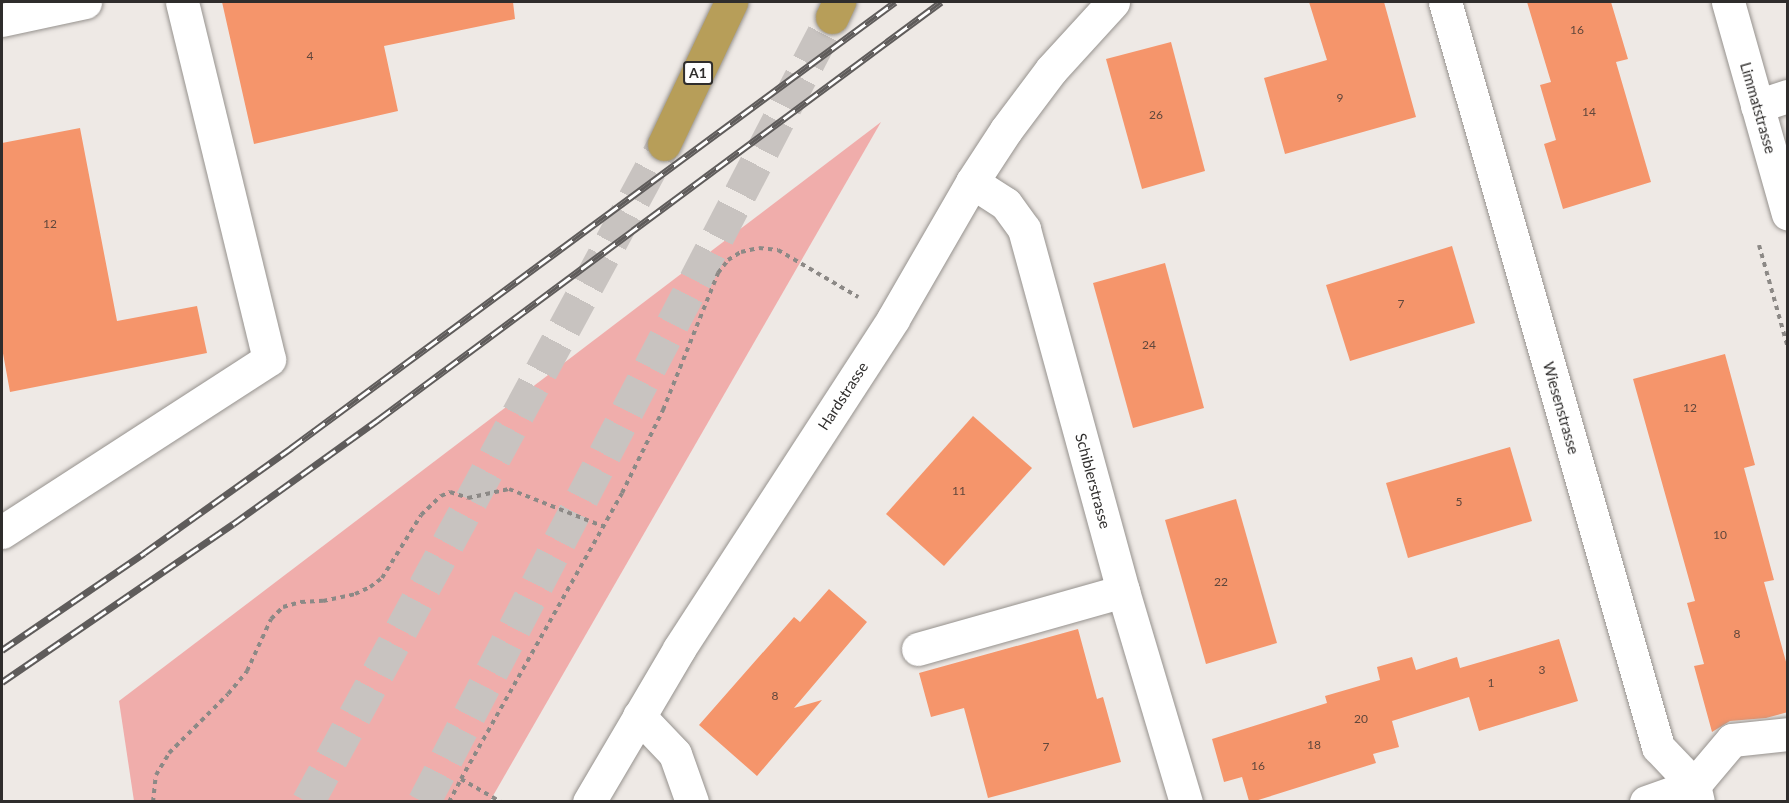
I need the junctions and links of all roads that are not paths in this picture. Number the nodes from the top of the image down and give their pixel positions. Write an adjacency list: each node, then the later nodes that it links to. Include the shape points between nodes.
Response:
1 (85, 2): 7 (street)
2 (182, 2): 13 (street, via 269,359)
3 (731, 2): 10 (highway, A1)
4 (1113, 2): 11 (street, Hardstrasse, via 1051,70)
5 (1445, 2): 18 (street, Wiesenstrasse, via 1658,747)
6 (1728, 2): 9 (street, Limmatstrasse)
7 (2, 20)
8 (1788, 96): 9 (street)
9 (1757, 106): 12 (street, Limmatstrasse)
10 (664, 144)
11 (972, 182): 14 (street, Schiblerstrasse, via 1006,204 1024,229); 16 (street, Hardstrasse, via 893,319)
12 (1788, 214)
13 (2, 532)
14 (1123, 591): 15 (street); 21 (street, Schiblerstrasse)
15 (918, 649)
16 (639, 716): 19 (street, Hardstrasse); 20 (street, via 675,754)
17 (1788, 734): 18 (street, via 1732,740)
18 (1696, 793): 22 (street)
19 (589, 801)
20 (692, 801)
21 (1186, 801)
22 (1646, 801)

